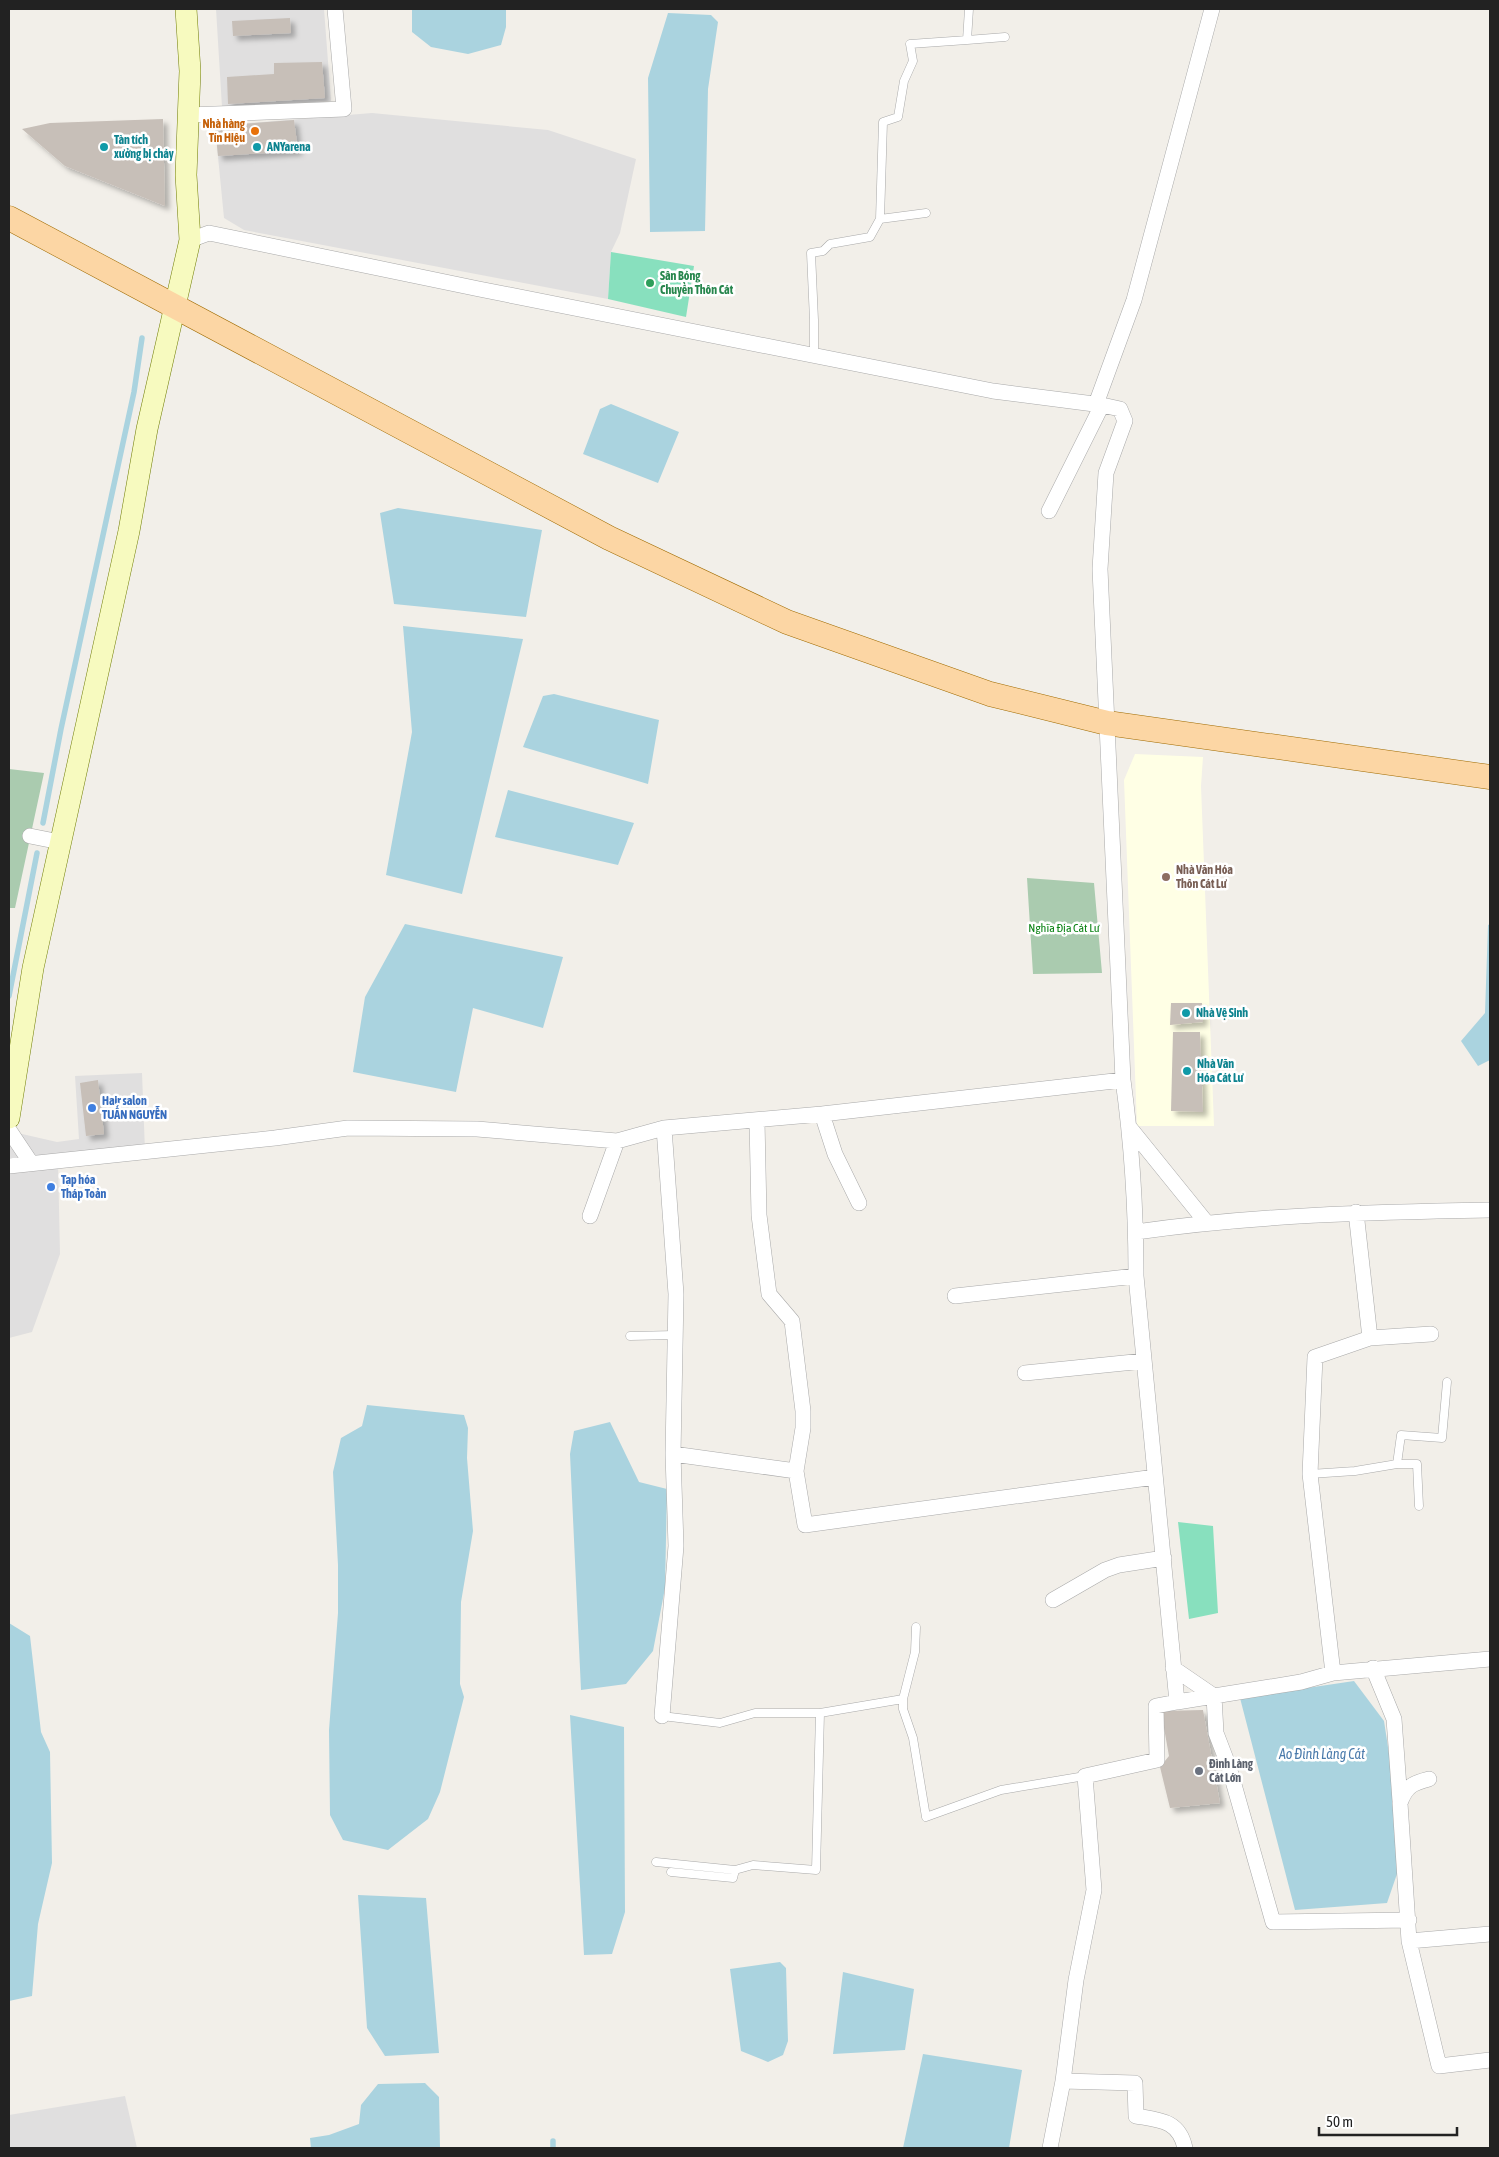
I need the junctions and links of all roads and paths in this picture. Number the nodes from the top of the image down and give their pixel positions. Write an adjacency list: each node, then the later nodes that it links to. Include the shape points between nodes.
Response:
1 (186, 9): 7 (main road, via 190,71)
2 (335, 9): 7 (street, via 344,108)
3 (968, 9): 6 (lane)
4 (1212, 9): 14 (street, via 1134,300)
5 (1005, 37): 6 (lane)
6 (967, 40): 10 (lane, via 910,44 913,61 904,81 898,116 883,122)
7 (188, 115): 11 (main road, via 188,209)
8 (926, 213): 10 (lane)
9 (9, 218): 12 (main road)
10 (880, 219): 13 (lane, via 870,237 830,244 811,253)
11 (199, 236): 12 (main road); 13 (street)
12 (176, 308): 16 (main road, via 609,538 787,622 990,694); 19 (main road, via 147,429 128,532)
13 (814, 356): 14 (street, via 993,391)
14 (1099, 404): 15 (street); 16 (street, via 1120,409 1125,421 1106,473 1102,521 1100,569)
15 (1049, 511)
16 (1107, 723): 17 (main road); 20 (street, via 1125,969)
17 (1490, 778)
18 (30, 836): 19 (street)
19 (60, 842): 22 (main road, via 28,996)
20 (1124, 1080): 21 (street); 25 (street)
21 (822, 1114): 23 (street); 30 (street, via 835,1154)
22 (9, 1118)
23 (757, 1121): 24 (street); 47 (street, via 760,1215 769,1294 792,1321 803,1428)
24 (664, 1128): 27 (street); 39 (street, via 676,1294)
25 (1130, 1128): 34 (street); 35 (street)
26 (9, 1130): 28 (street)
27 (617, 1141): 28 (street, via 477,1129 348,1128); 33 (street)
28 (31, 1163): 29 (street)
29 (9, 1166)
30 (859, 1203)
31 (1490, 1210): 32 (street)
32 (1356, 1212): 34 (street); 41 (street)
33 (590, 1216)
34 (1206, 1222): 35 (street)
35 (1136, 1232): 36 (street)
36 (1136, 1276): 37 (street); 42 (street)
37 (955, 1296)
38 (1431, 1334): 41 (street)
39 (675, 1335): 40 (lane); 45 (street)
40 (630, 1336)
41 (1370, 1338): 48 (street, via 1315,1357)
42 (1144, 1361): 43 (street); 49 (street)
43 (1025, 1372)
44 (1447, 1382): 46 (lane, via 1442,1438 1401,1435)
45 (673, 1454): 47 (street); 62 (street, via 676,1546)
46 (1397, 1464): 48 (lane); 50 (lane, via 1417,1464)
47 (796, 1471): 49 (street, via 805,1525)
48 (1310, 1474): 57 (street)
49 (1155, 1477): 51 (street)
50 (1419, 1506)
51 (1164, 1558): 52 (street, via 1105,1570); 55 (street)
52 (1053, 1600)
53 (916, 1627): 59 (lane, via 916,1652)
54 (1490, 1658): 56 (street)
55 (1173, 1668): 58 (street); 60 (street)
56 (1373, 1668): 57 (street); 65 (street, via 1394,1719)
57 (1332, 1673): 58 (street, via 1301,1682)
58 (1214, 1696): 60 (street); 69 (street, via 1216,1733 1229,1767 1273,1922)
59 (903, 1699): 61 (lane); 63 (lane, via 926,1817 1001,1790)
60 (1177, 1702): 63 (street, via 1156,1706 1157,1760)
61 (820, 1713): 62 (lane, via 755,1712 720,1723); 67 (lane, via 816,1870 753,1865)
62 (662, 1716)
63 (1085, 1776): 73 (street, via 1094,1890 1076,1980)
64 (1430, 1779): 65 (street, via 1412,1784 1404,1791)
65 (1400, 1803): 69 (street)
66 (656, 1862): 67 (lane)
67 (735, 1870): 68 (lane, via 733,1878)
68 (671, 1872)
69 (1409, 1920): 71 (street)
70 (1490, 1934): 71 (street)
71 (1409, 1941): 72 (street, via 1439,2066)
72 (1490, 2060)
73 (1063, 2081): 74 (street); 75 (street, via 1134,2083 1136,2116 1167,2122 1179,2132)
74 (1050, 2148)
75 (1185, 2148)

